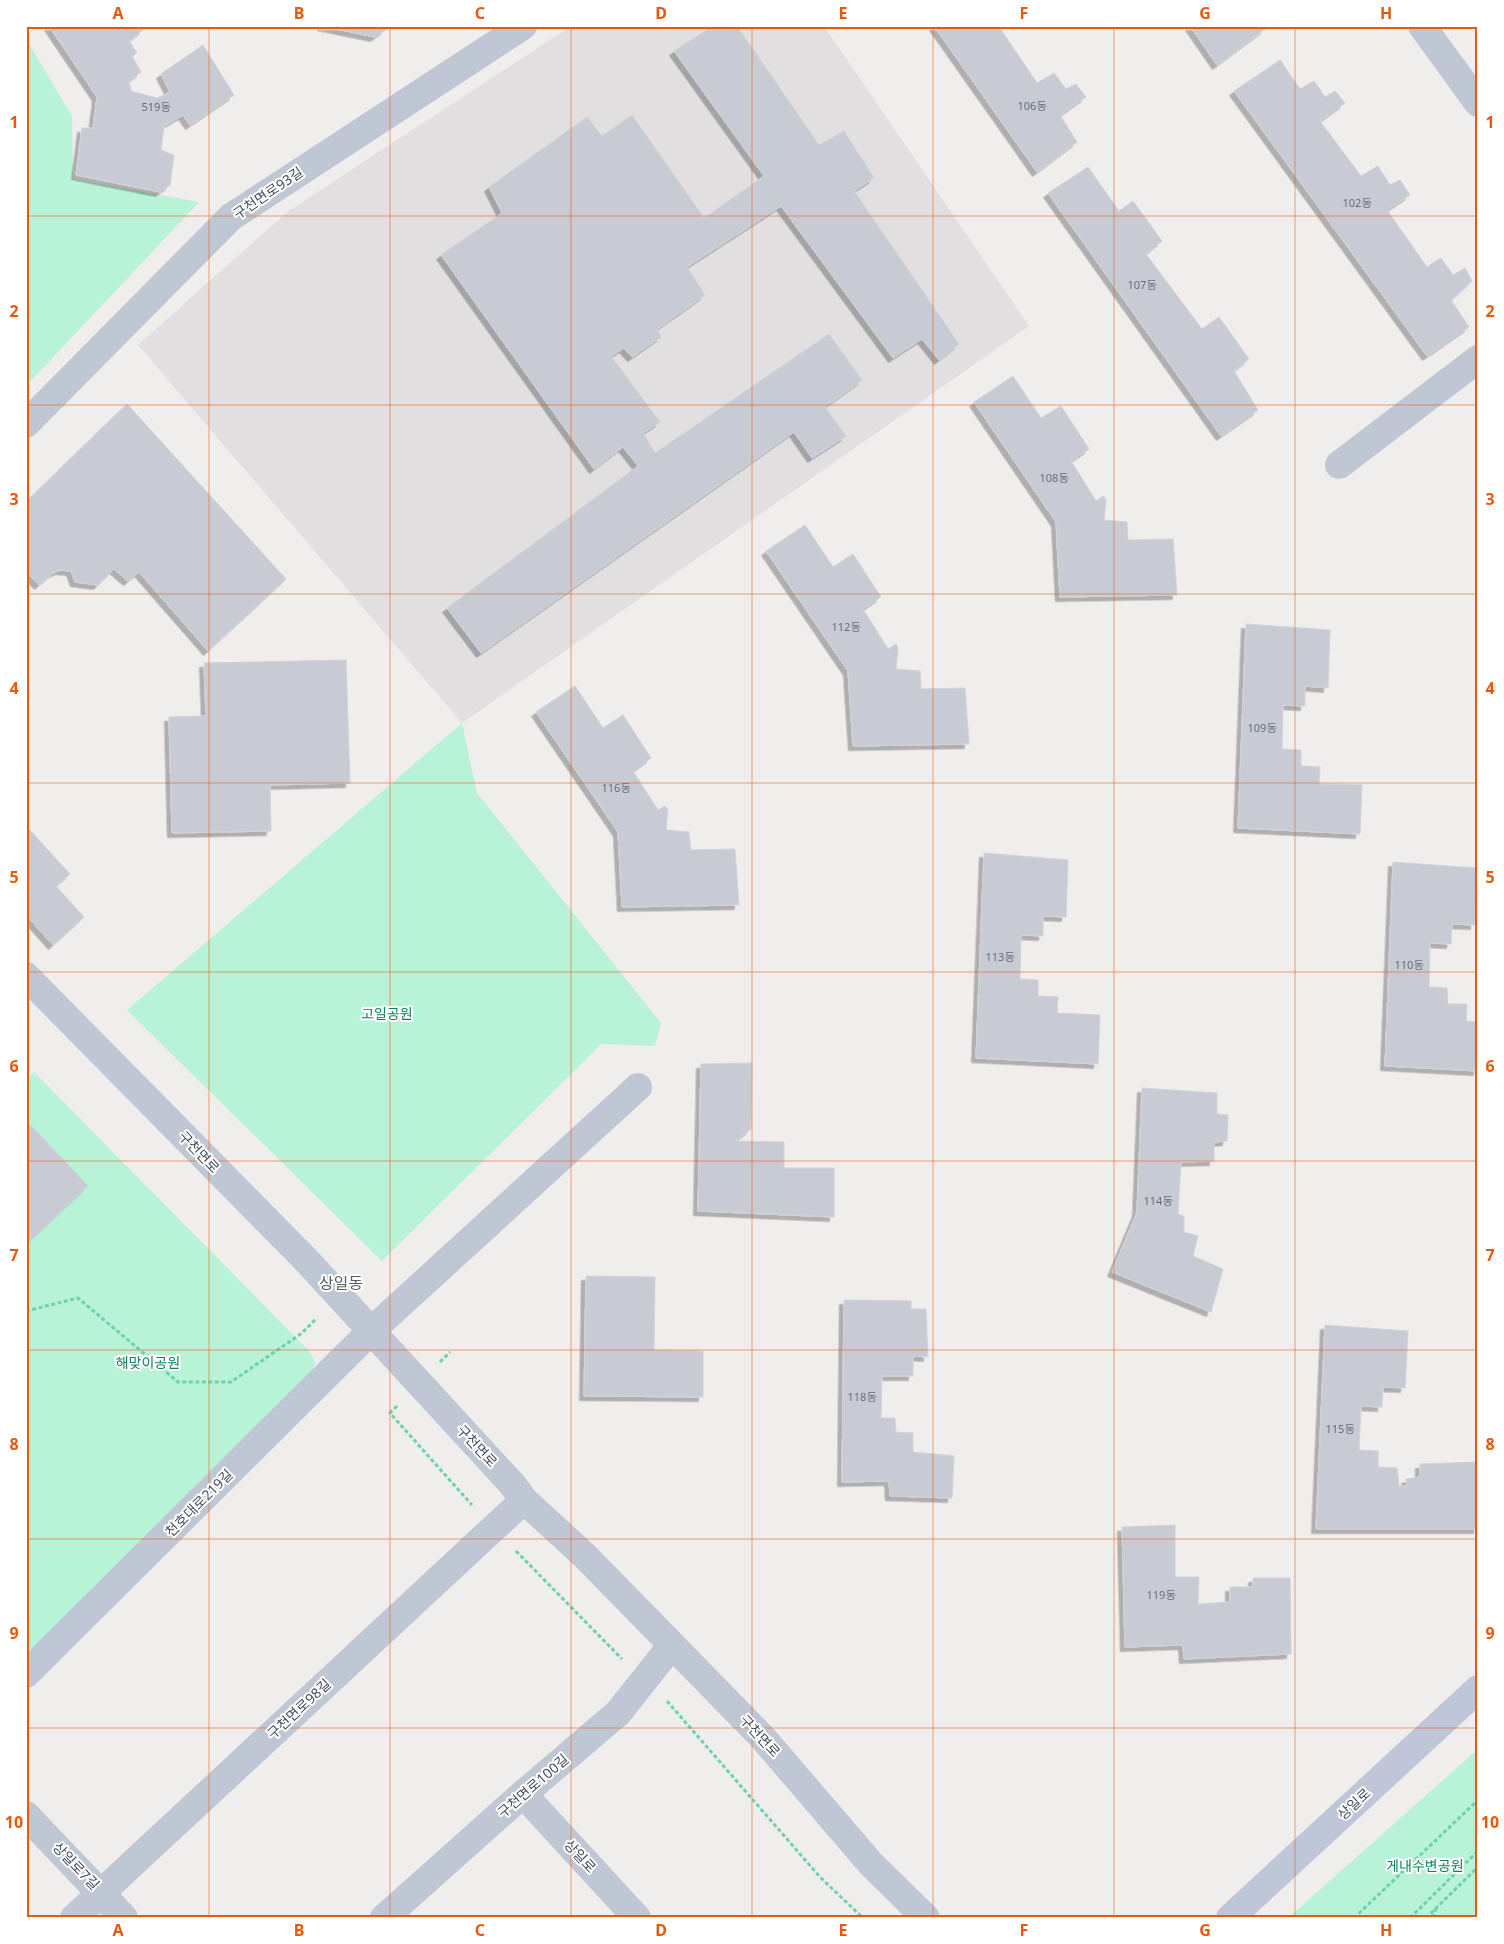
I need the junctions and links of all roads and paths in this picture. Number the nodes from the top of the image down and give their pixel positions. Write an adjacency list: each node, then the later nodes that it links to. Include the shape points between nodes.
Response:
1 (523, 26): 5 (street, 구천면로93길, via 231,217)
2 (1422, 26): 3 (street)
3 (1478, 103)
4 (1478, 359): 6 (street)
5 (26, 424)
6 (1339, 464)
7 (26, 976): 10 (street, 구천면로, via 308,1262)
8 (638, 1087): 10 (street, 천호대로219길)
9 (26, 1311): 11 (path, via 78,1298 178,1382 232,1382)
10 (371, 1331): 12 (street, 구천면로); 14 (street, 천호대로219길)
11 (302, 1333)
12 (524, 1500): 13 (street, 구천면로, via 586,1557); 21 (street, 구천면로98길)
13 (672, 1646): 16 (street, 구천면로100길, via 618,1713); 27 (street, 구천면로, via 763,1738 871,1864)
14 (26, 1674)
15 (1478, 1689): 28 (main road, 상일로)
16 (522, 1794): 25 (street, 구천면로100길); 26 (street, 상일로)
17 (1478, 1800): 29 (path)
18 (26, 1815): 21 (street, 상일로7길)
19 (1478, 1851): 30 (path)
20 (1478, 1868): 22 (path)
21 (102, 1893): 23 (street, 구천면로98길); 24 (street, 상일로7길)
22 (1437, 1908): 31 (path); 32 (path)
23 (74, 1918)
24 (124, 1918)
25 (384, 1918)
26 (637, 1918)
27 (926, 1918)
28 (1230, 1918)
29 (1354, 1918)
30 (1410, 1918)
31 (1426, 1918)
32 (1433, 1918)

